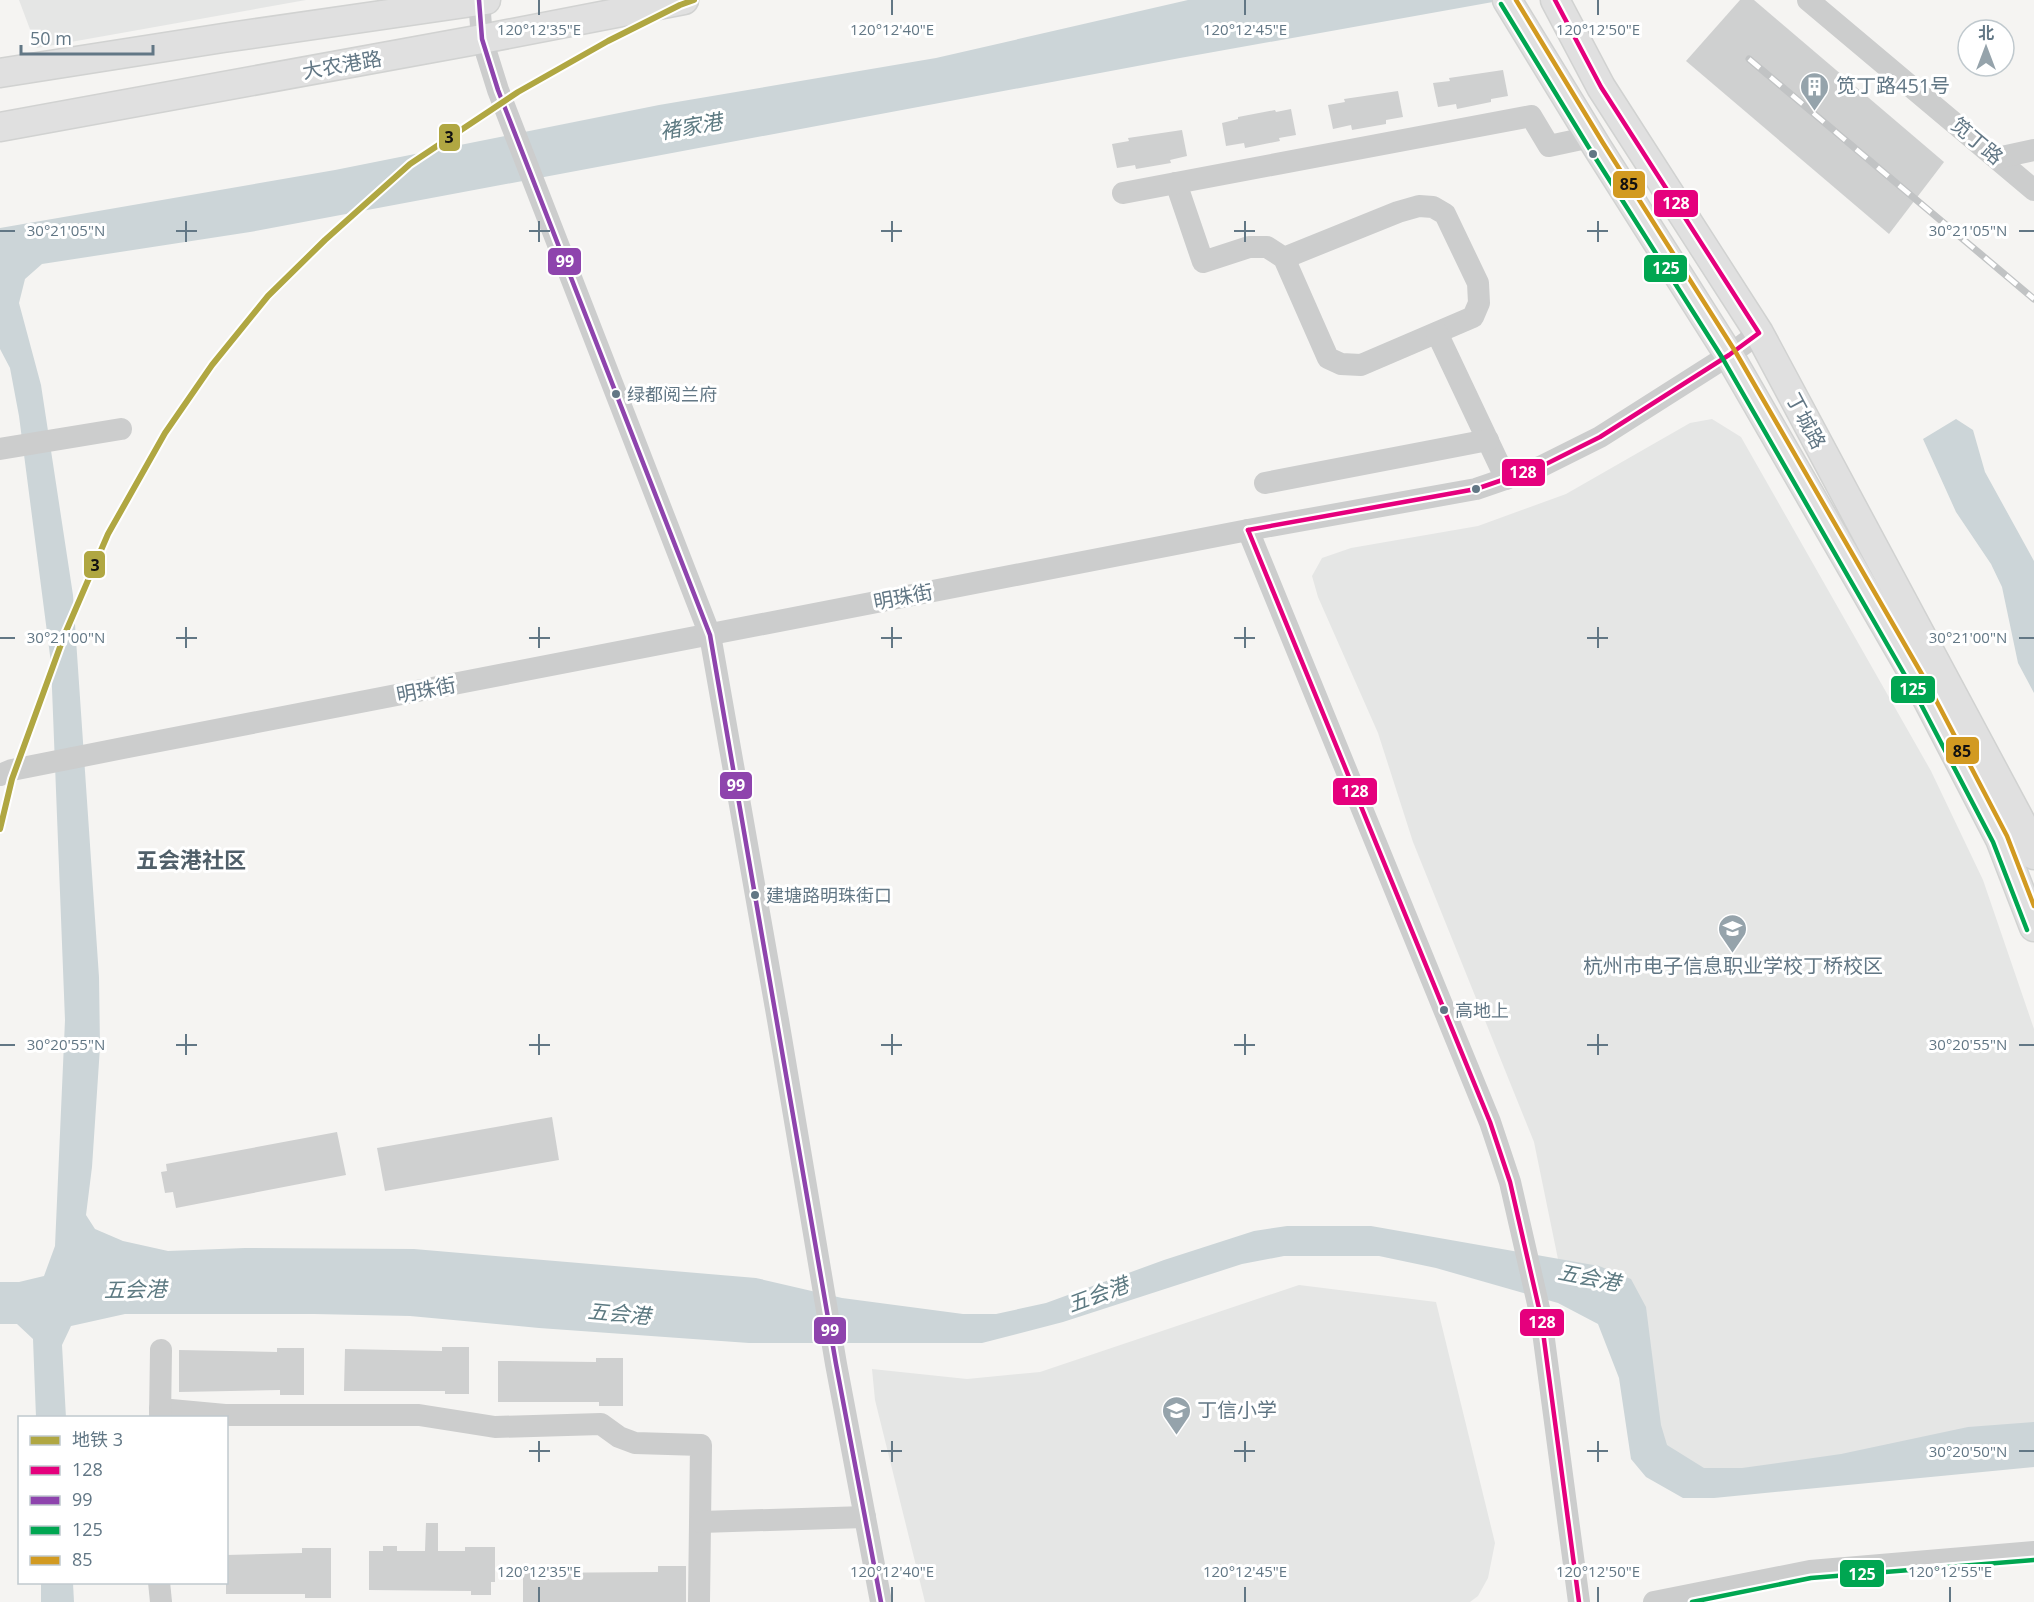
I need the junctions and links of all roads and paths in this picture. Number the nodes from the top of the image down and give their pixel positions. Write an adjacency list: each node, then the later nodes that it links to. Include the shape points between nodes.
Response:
1 (482, 0): 6 (street); 7 (main road)
2 (684, 0): 6 (main road, 大农港路)
3 (1809, 0): 11 (street, 笕丁路)
4 (1557, 3): 17 (main road, 丁城路, via 1601,87)
5 (1511, 6): 9 (main road, 丁城路)
6 (482, 39): 8 (main road, 大农港路); 25 (street, via 498,90)
7 (0, 73)
8 (0, 127)
9 (1591, 137): 12 (street, via 1549,146 1531,116); 18 (main road, 丁城路)
10 (2034, 150): 11 (street)
11 (1997, 158): 13 (street, 笕丁路)
12 (1176, 183): 14 (street); 15 (street, via 1203,261 1249,247 1267,247)
13 (2034, 190)
14 (1123, 193)
15 (1284, 258): 16 (street, via 1328,358 1341,364 1361,365); 16 (street, via 1398,212 1419,206 1434,207 1445,214 1478,283 1479,303 1473,317)
16 (1437, 333): 20 (street)
17 (1759, 333): 18 (street, 明珠街); 27 (main road, 丁城路, via 2015,812)
18 (1729, 355): 22 (street, 明珠街, via 1600,437); 28 (main road, 丁城路, via 1921,687 2000,839)
19 (121, 429): 21 (street)
20 (1488, 440): 22 (street); 23 (street)
21 (0, 449)
22 (1506, 479): 24 (street, 明珠街, via 1476,489)
23 (1265, 483)
24 (1248, 530): 25 (street, 明珠街); 38 (street, via 1490,1122 1510,1182 1541,1317)
25 (710, 635): 26 (street, 明珠街); 31 (street)
26 (4, 770)
27 (2034, 855)
28 (2034, 927)
29 (161, 1350): 30 (street)
30 (160, 1413): 32 (street, via 419,1415 495,1427 601,1424 635,1443 701,1445)
31 (865, 1517): 32 (street); 37 (street)
32 (701, 1522): 36 (street)
33 (2034, 1552): 39 (street, via 1810,1571)
34 (159, 1584): 35 (street)
35 (161, 1602)
36 (699, 1602)
37 (881, 1602)
38 (1579, 1602)
39 (1654, 1602)

